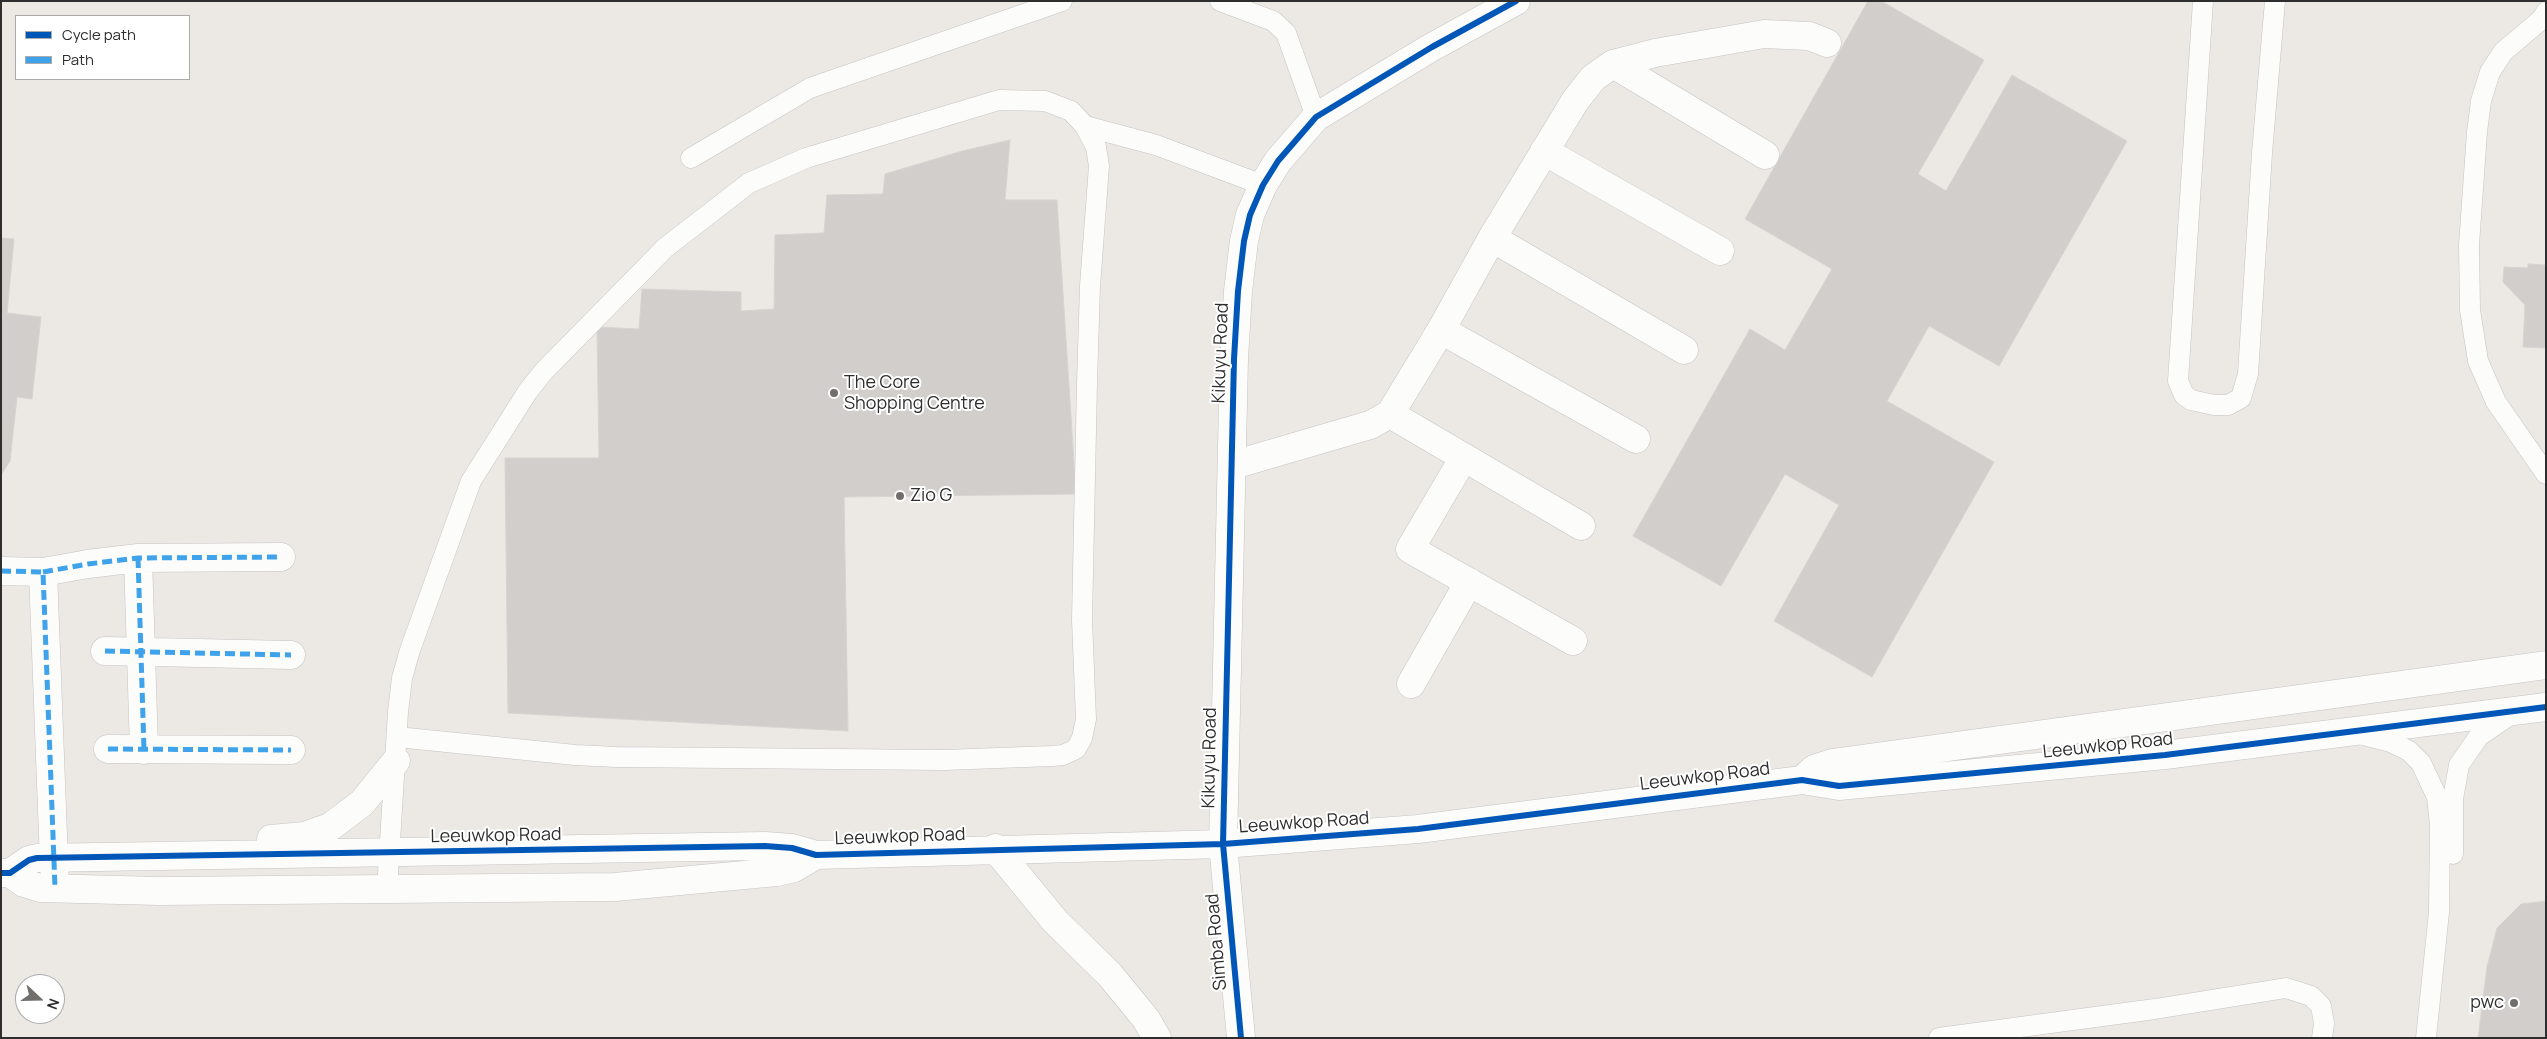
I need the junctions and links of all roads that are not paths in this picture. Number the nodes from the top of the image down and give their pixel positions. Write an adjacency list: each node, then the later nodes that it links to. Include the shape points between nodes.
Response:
1 (1062, 1): 13 (lane, via 810,88)
2 (1220, 1): 9 (lane, via 1273,21 1286,33)
3 (1516, 1): 9 (street, Kikuyu Road, via 1432,47)
4 (2203, 1): 5 (lane, via 2178,382 2184,395 2191,400 2228,405 2241,398 2248,374)
5 (2275, 1)
6 (2546, 12): 23 (lane, via 2503,52 2490,72 2481,101 2477,132 2469,245 2470,310 2478,360 2496,402)
7 (1827, 43): 8 (street, via 1809,36 1764,34 1655,53)
8 (1613, 64): 11 (street, via 1593,78); 12 (street)
9 (1316, 118): 14 (street, Kikuyu Road, via 1278,161)
10 (1086, 126): 14 (lane, via 1156,145); 39 (lane, via 1071,111 1045,101 999,100 806,158 757,179 665,248 544,371 471,481 404,669); 39 (lane, via 1096,147 1099,166 1090,286 1087,401 1082,620 1086,719 1076,748 1058,756 944,760 616,757)
11 (1544, 151): 15 (street); 16 (street)
12 (1765, 155)
13 (691, 158)
14 (1263, 185): 22 (street, Kikuyu Road, via 1250,215 1238,291)
15 (1492, 238): 17 (street); 18 (street)
16 (1720, 251)
17 (1441, 330): 19 (street); 20 (street)
18 (1684, 350)
19 (1390, 414): 21 (street); 22 (street, via 1370,425)
20 (1636, 439)
21 (1464, 457): 24 (street); 29 (street, via 1410,550)
22 (1233, 465): 43 (street, Kikuyu Road)
23 (2546, 474)
24 (1581, 526)
25 (280, 557): 26 (street)
26 (138, 558): 28 (street); 32 (street)
27 (1, 571): 28 (street)
28 (44, 572): 48 (street)
29 (1469, 582): 30 (street); 35 (street)
30 (1573, 641)
31 (105, 651): 32 (street)
32 (141, 652): 33 (street); 40 (street)
33 (291, 655)
34 (2546, 665): 42 (street, Leeuwkop Road, via 1832,763 1814,769)
35 (1411, 684)
36 (2533, 708): 37 (street, Leeuwkop Road); 52 (lane, via 2479,736 2459,766 2453,800 2454,848)
37 (2348, 732): 42 (street, Leeuwkop Road, via 2165,755 1839,786); 52 (lane, via 2391,742 2409,751 2430,778 2437,797 2440,824)
38 (108, 749): 40 (street)
39 (397, 749): 45 (lane); 47 (street, via 362,803 330,827 305,836)
40 (144, 750): 41 (street)
41 (291, 750)
42 (1802, 780): 43 (street, Leeuwkop Road, via 1418,829)
43 (1223, 844): 44 (street, Leeuwkop Road); 55 (street, Simba Road)
44 (994, 848): 46 (street, Leeuwkop Road); 54 (street, via 1055,921 1110,975 1146,1019)
45 (389, 853): 46 (street, Leeuwkop Road, via 764,846 792,848); 47 (street, Leeuwkop Road); 51 (lane)
46 (816, 855): 51 (street, Leeuwkop Road, via 794,868 777,872 672,883 615,887)
47 (148, 856): 48 (street, Leeuwkop Road)
48 (55, 858): 49 (street, Leeuwkop Road, via 29,860); 50 (street)
49 (6, 873): 50 (street, Leeuwkop Road, via 32,886)
50 (55, 888): 51 (street, Leeuwkop Road, via 159,892)
51 (387, 890)
52 (2439, 912): 58 (lane)
53 (1977, 1035): 56 (lane); 57 (lane, via 2286,988 2311,996 2321,1006)
54 (1156, 1038)
55 (1241, 1038)
56 (1939, 1038)
57 (2322, 1038)
58 (2426, 1038)

